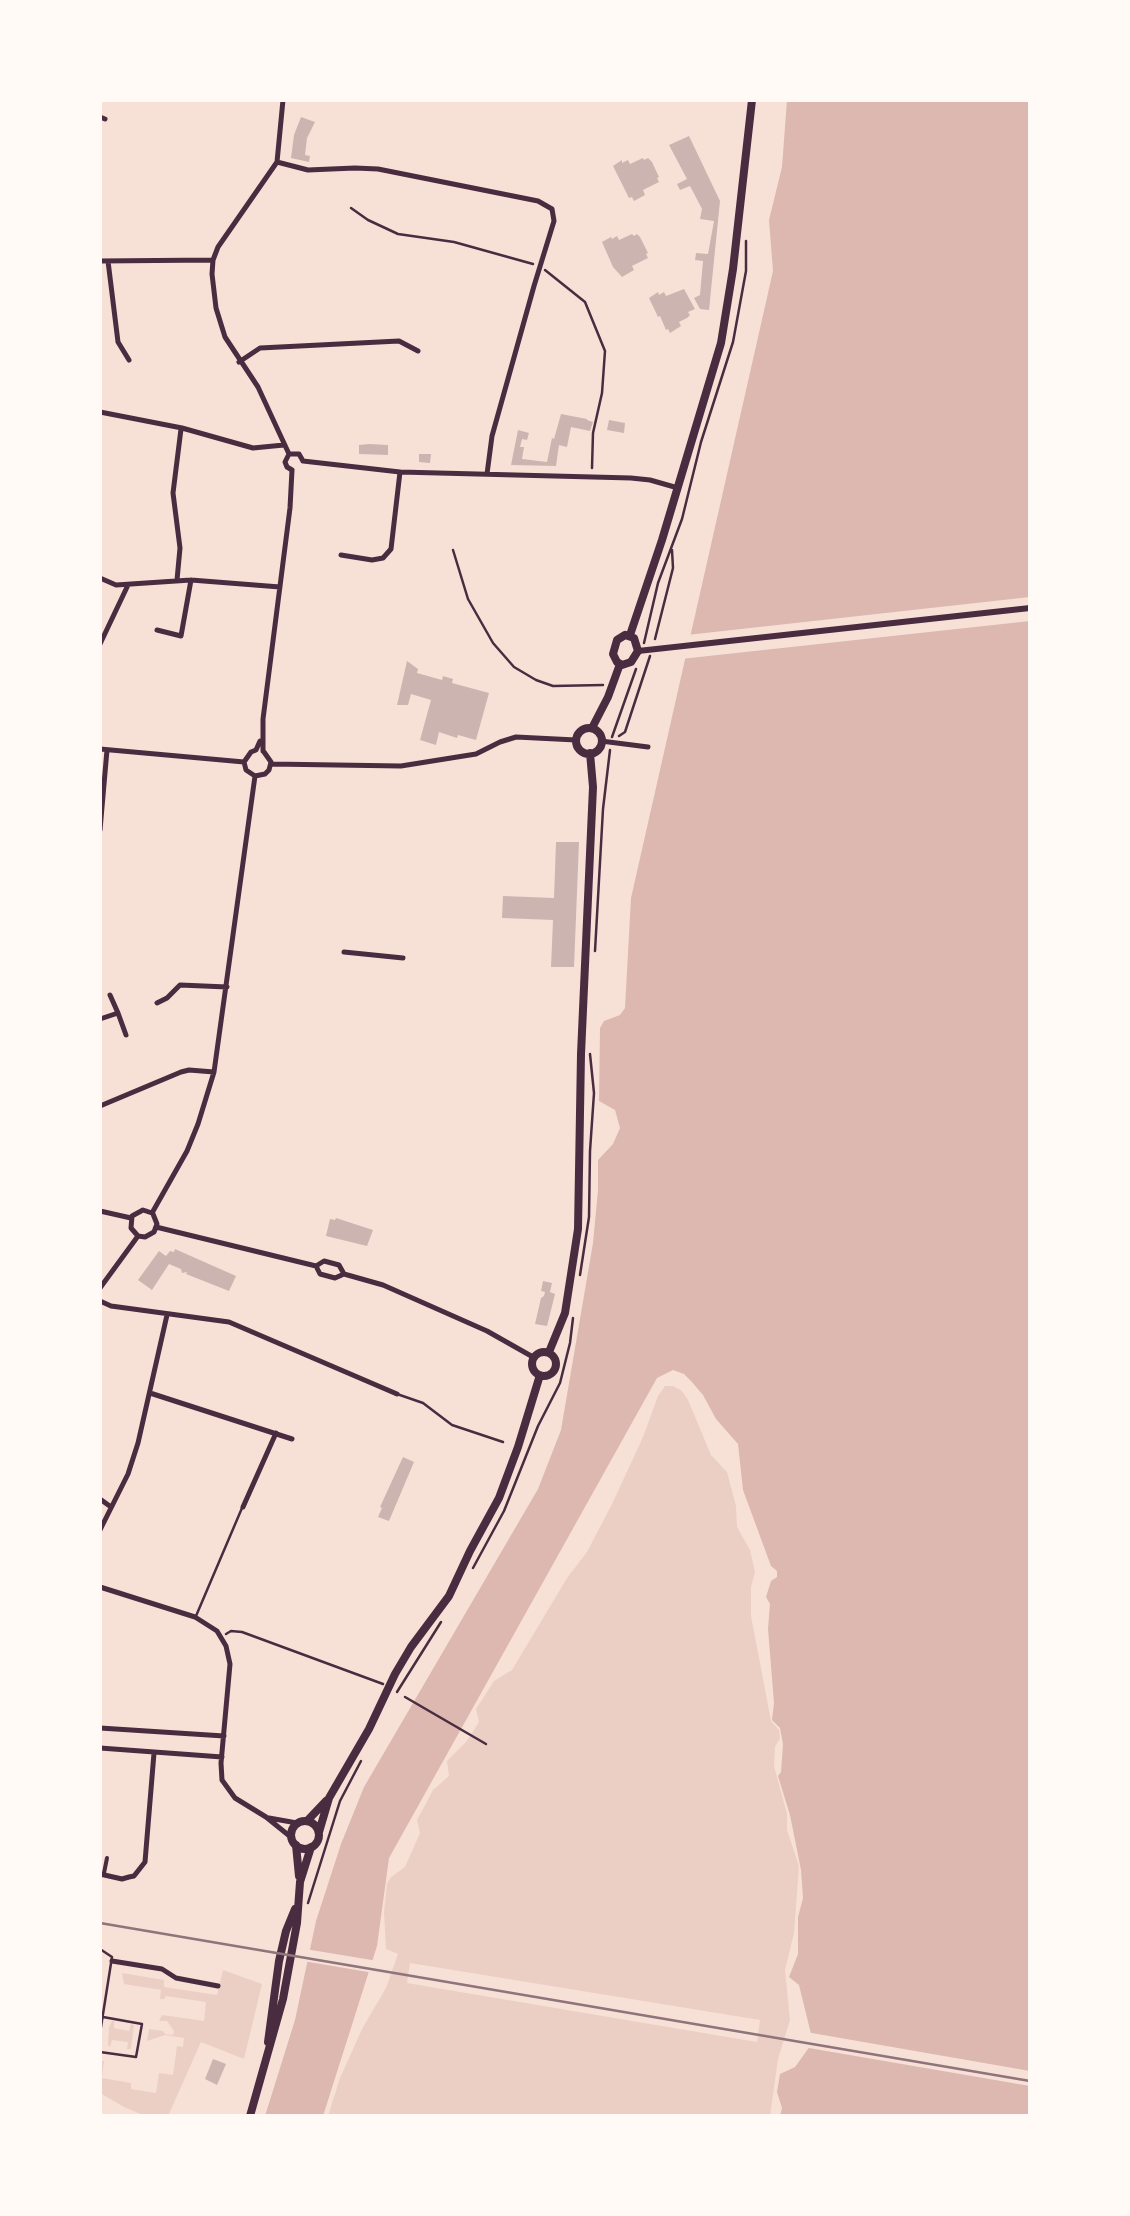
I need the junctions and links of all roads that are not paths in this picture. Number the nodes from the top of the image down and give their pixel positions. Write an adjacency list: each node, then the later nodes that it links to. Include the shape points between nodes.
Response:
1 (283, 100): 3 (street)
2 (752, 100): 17 (main road, via 725,325)
3 (277, 162): 4 (street); 16 (street, via 308,170 378,169 552,209 554,221 492,436)
4 (213, 260): 5 (street); 8 (street, via 220,324)
5 (104, 261): 7 (street, via 118,342)
6 (418, 351): 8 (street, via 399,341 260,348)
7 (128, 360)
8 (240, 362): 11 (street)
9 (100, 412): 10 (street)
10 (182, 428): 11 (street, via 253,448); 20 (street, via 173,493)
11 (284, 445): 12 (street)
12 (289, 454): 13 (street); 14 (street)
13 (303, 461): 14 (street); 15 (street)
14 (292, 470): 23 (street)
15 (400, 472): 16 (street); 18 (street, via 391,548 372,560)
16 (488, 474): 17 (street, via 650,480)
17 (678, 488): 26 (main road)
18 (341, 556)
19 (100, 578): 22 (street)
20 (177, 580): 21 (street); 22 (street)
21 (190, 580): 23 (street); 25 (street, via 181,636)
22 (128, 585): 27 (street)
23 (280, 588): 35 (street)
24 (1030, 608): 28 (street)
25 (156, 630)
26 (630, 635): 28 (main road); 29 (main road, via 615,644)
27 (100, 644)
28 (642, 651): 29 (main road)
29 (620, 664): 30 (main road)
30 (592, 728): 31 (main road); 32 (main road)
31 (576, 740): 36 (main road); 38 (street, via 516,737 476,754 400,766)
32 (606, 740): 33 (street); 36 (main road)
33 (648, 746)
34 (104, 749): 37 (street); 40 (street)
35 (259, 750): 37 (street); 38 (street)
36 (590, 753): 59 (main road, via 578,1229 565,1313)
37 (244, 762): 39 (street)
38 (271, 764): 39 (street)
39 (255, 776): 43 (street)
40 (100, 830)
41 (344, 952): 42 (street)
42 (402, 958)
43 (227, 986): 45 (street, via 180,985); 49 (street)
44 (110, 995): 46 (street)
45 (157, 1003)
46 (118, 1013): 47 (street); 48 (street)
47 (100, 1018)
48 (126, 1035)
49 (214, 1072): 50 (street, via 181,1072); 52 (street, via 187,1150)
50 (100, 1106)
51 (100, 1211): 53 (street)
52 (152, 1213): 53 (street, via 140,1210); 54 (street)
53 (131, 1218): 55 (street)
54 (156, 1227): 55 (street, via 150,1236); 60 (street, via 316,1266 335,1278 344,1274 383,1285)
55 (138, 1236): 56 (street)
56 (100, 1288)
57 (100, 1301): 58 (street)
58 (168, 1313): 62 (street); 63 (street, via 229,1322)
59 (549, 1352): 60 (main road); 61 (main road, via 555,1370)
60 (533, 1357): 61 (main road)
61 (540, 1375): 78 (main road, via 500,1498)
62 (150, 1393): 64 (street); 69 (street, via 128,1474)
63 (398, 1394): 66 (lane, via 452,1425)
64 (276, 1433): 65 (street); 68 (street)
65 (292, 1439)
66 (502, 1442)
67 (100, 1499): 69 (street)
68 (242, 1506): 72 (lane)
69 (111, 1507): 70 (street)
70 (100, 1530)
71 (100, 1586): 72 (street)
72 (196, 1617): 74 (street, via 226,1646)
73 (100, 1728): 74 (street)
74 (224, 1736): 77 (street)
75 (100, 1748): 76 (street)
76 (154, 1753): 77 (street); 85 (street, via 145,1862 134,1876)
77 (222, 1758): 79 (street, via 227,1790)
78 (329, 1798): 80 (main road); 81 (main road)
79 (266, 1817): 80 (street); 82 (street)
80 (302, 1822): 81 (main road); 82 (main road, via 292,1830)
81 (318, 1832): 83 (main road)
82 (294, 1842): 83 (main road); 86 (main road)
83 (311, 1847): 86 (main road)
84 (107, 1858): 85 (street)
85 (102, 1875)
86 (300, 1882): 93 (main road, via 302,1906 286,1931)
87 (100, 1949): 88 (lane)
88 (112, 1961): 89 (street); 90 (lane)
89 (218, 1986)
90 (102, 2018): 91 (lane); 92 (lane, via 142,2024 136,2057)
91 (100, 2033)
92 (100, 2052)
93 (250, 2116)

